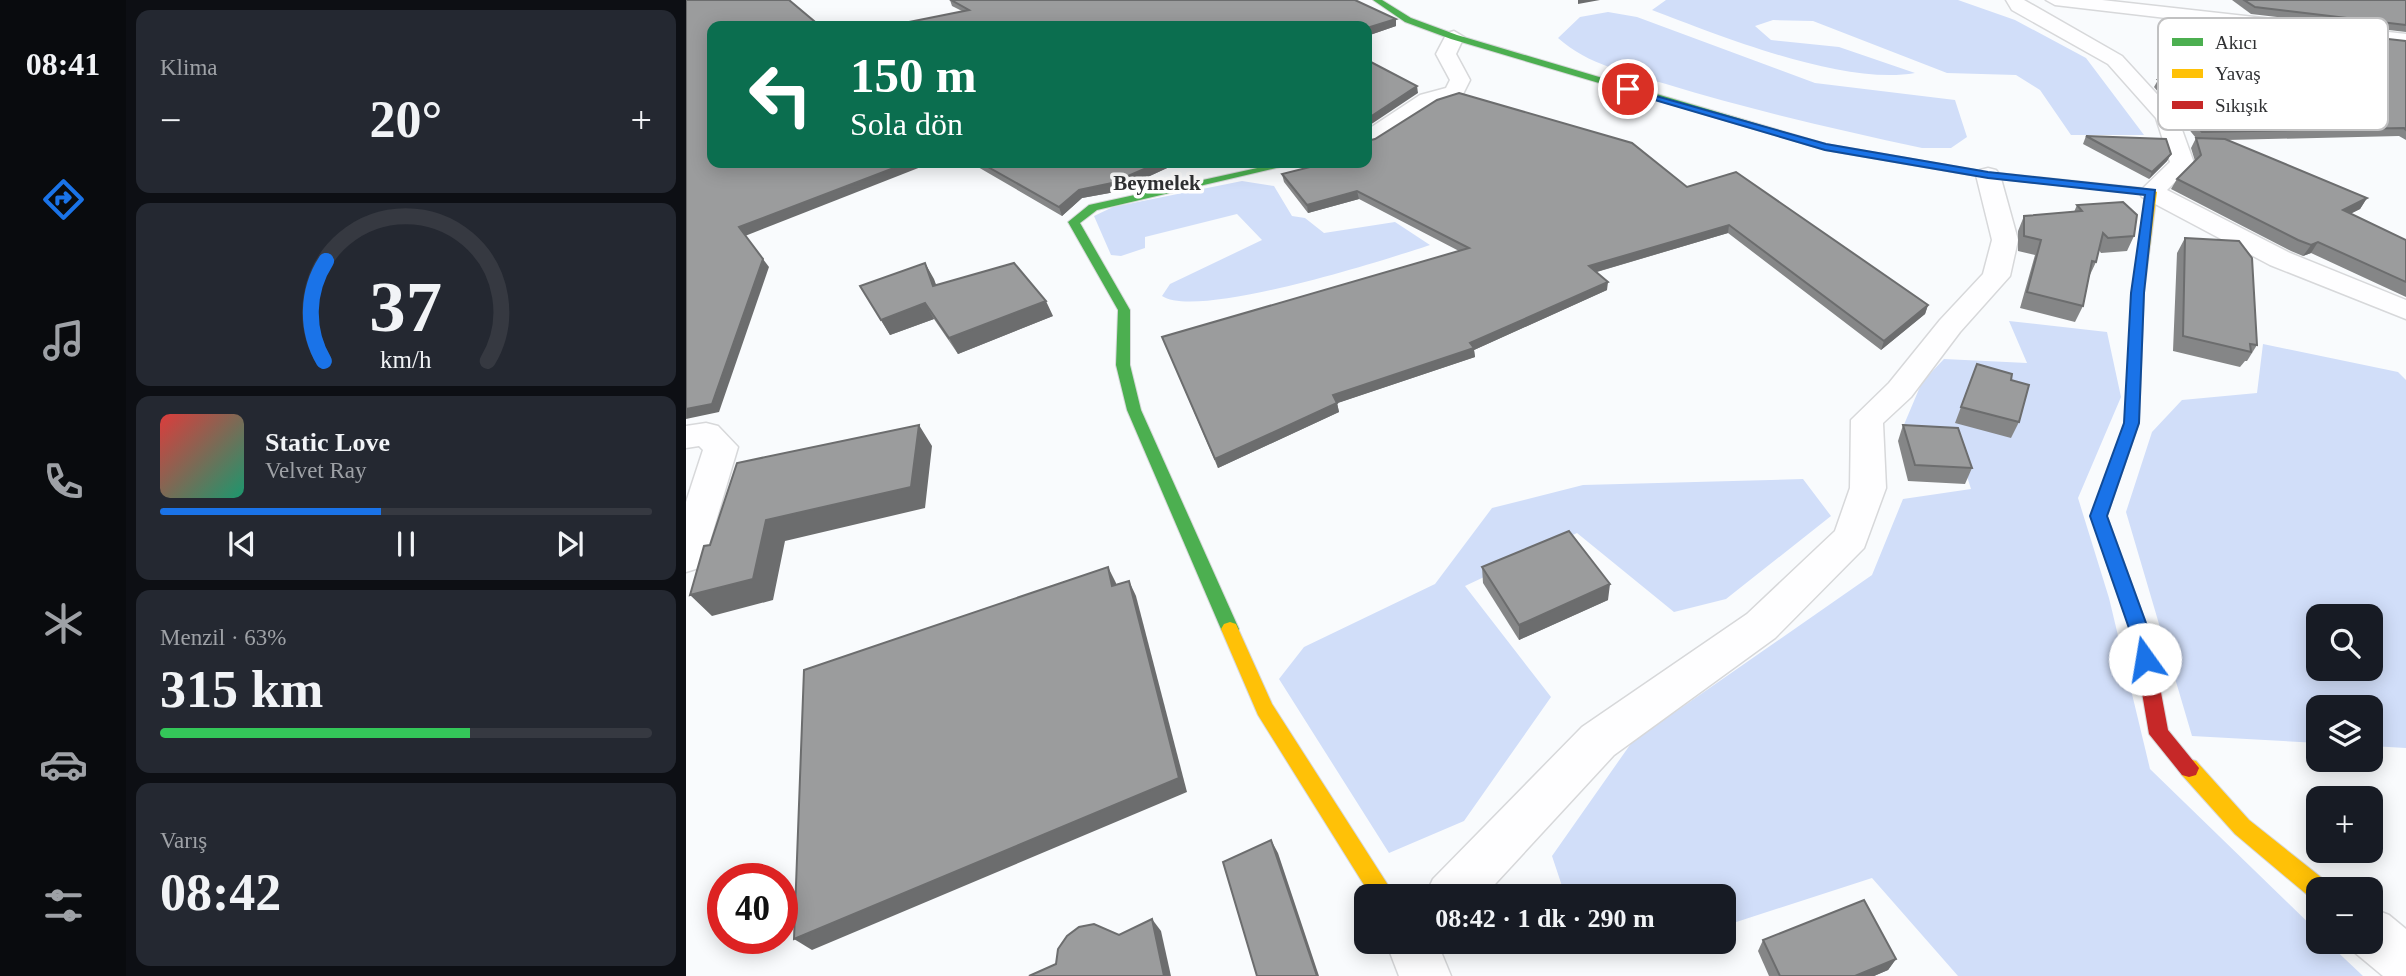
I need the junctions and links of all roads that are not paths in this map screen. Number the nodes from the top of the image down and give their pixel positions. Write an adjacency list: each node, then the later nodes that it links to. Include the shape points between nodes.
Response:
1 (1377, 0): 5 (street, via 1408,20)
2 (2015, 0): 8 (street, via 2018,6 2115,60)
3 (2055, 0): 4 (street)
4 (2213, 18)
5 (1454, 37): 10 (street, via 1446,54 1460,80 1455,92 1428,100); 12 (street, via 1825,147)
6 (2388, 38): 7 (street)
7 (2406, 40)
8 (2158, 107)
9 (2171, 130): 13 (street, via 2182,163)
10 (1372, 138)
11 (1274, 168): 18 (street, via 1093,206 1074,222 1124,310 1123,365 1134,410 1265,709)
12 (1988, 175): 13 (street); 19 (street, via 2005,240 1996,276 1900,390 1867,420 1868,488 1852,538 1761,626 1598,741)
13 (2151, 192): 14 (street, via 2280,260); 17 (street, via 2138,293 2132,423 2099,516 2141,634 2159,734 2242,827)
14 (2406, 310)
15 (686, 437): 16 (street, via 706,434 721,447)
16 (686, 558)
17 (2306, 879)
18 (1376, 884)
19 (1461, 884)
20 (2383, 943): 22 (street)
21 (1416, 954): 23 (street)
22 (2406, 962)
23 (1424, 976)

